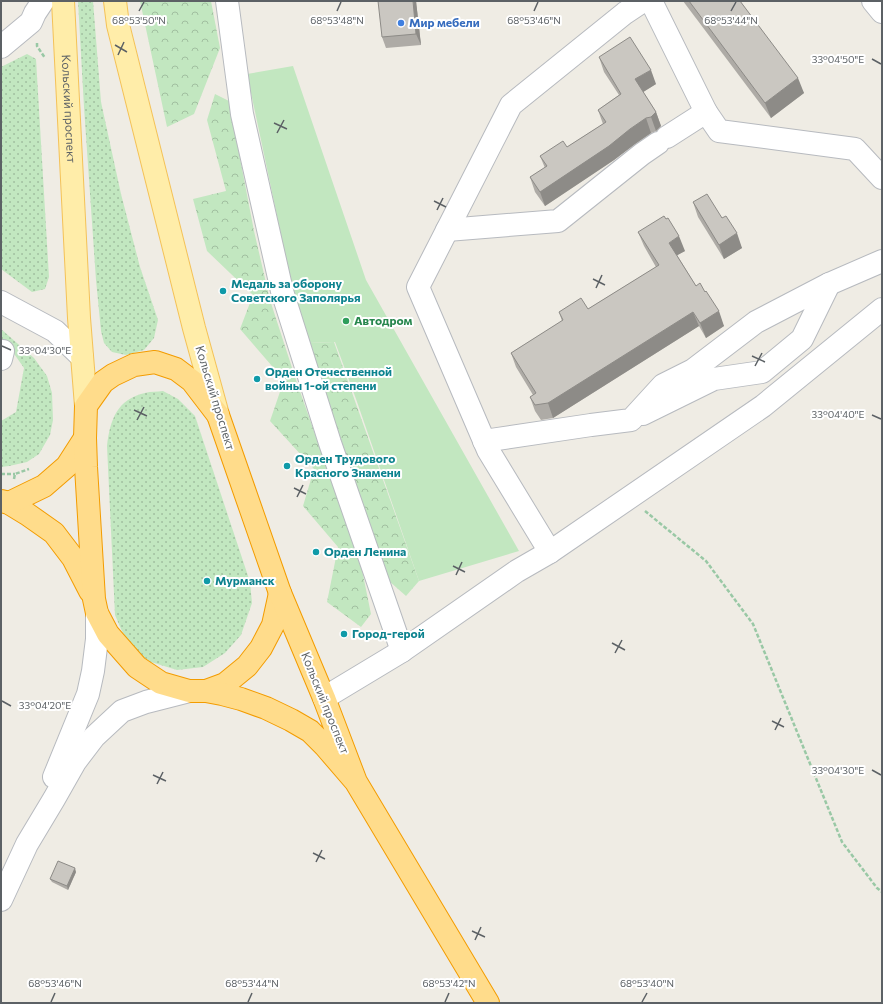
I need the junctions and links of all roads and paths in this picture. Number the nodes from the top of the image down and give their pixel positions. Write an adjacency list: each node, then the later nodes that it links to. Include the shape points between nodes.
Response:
1 (63, 1): 19 (main road, Кольский проспект)
2 (115, 1): 22 (main road, Кольский проспект, via 118,25)
3 (227, 1): 34 (street, via 242,114 282,291 330,443)
4 (643, 1): 13 (street, via 511,105)
5 (651, 1): 11 (street)
6 (873, 1): 8 (street)
7 (39, 7): 9 (street, via 30,22); 10 (path, via 37,46)
8 (882, 12)
9 (1, 46)
10 (46, 61)
11 (706, 112): 12 (street, via 719,131 855,149); 13 (street, via 642,154 558,221)
12 (882, 178)
13 (447, 230): 25 (street, via 418,287)
14 (882, 261): 15 (street)
15 (829, 284): 23 (street, via 756,322 693,370 663,385); 23 (street, via 802,338 762,372 714,379)
16 (1, 302): 19 (street, via 55,331)
17 (882, 308): 29 (street, via 763,406)
18 (1, 351): 20 (street)
19 (82, 357): 21 (main road, Кольский проспект)
20 (1, 359)
21 (86, 406): 22 (highway, via 103,382 113,375 134,365 155,362 176,369 192,381); 24 (highway, Кольский проспект)
22 (218, 415): 32 (highway, Кольский проспект)
23 (631, 420): 25 (street)
24 (85, 438): 30 (highway, via 67,466 44,486); 33 (highway, Кольский проспект)
25 (484, 441): 31 (street)
26 (30, 468): 28 (path)
27 (1, 474): 28 (path)
28 (15, 474): 30 (path)
29 (629, 498): 31 (street); 39 (path, via 706,561 753,624 842,842)
30 (4, 500): 33 (highway, via 54,534 73,558)
31 (550, 552): 34 (street, via 516,571)
32 (280, 593): 35 (highway, via 273,625 261,648 247,666 225,684); 36 (highway, Кольский проспект)
33 (96, 606): 35 (highway, via 108,634 137,667 161,683); 38 (street, via 97,639 88,694)
34 (402, 650): 36 (street)
35 (198, 691): 37 (highway, via 241,699 291,720 310,731); 38 (street, via 146,702 122,711 94,737 75,762)
36 (324, 698): 37 (highway, Кольский проспект)
37 (356, 782): 41 (highway)
38 (29, 841): 40 (street)
39 (882, 892)
40 (1, 900)
41 (488, 1003)

